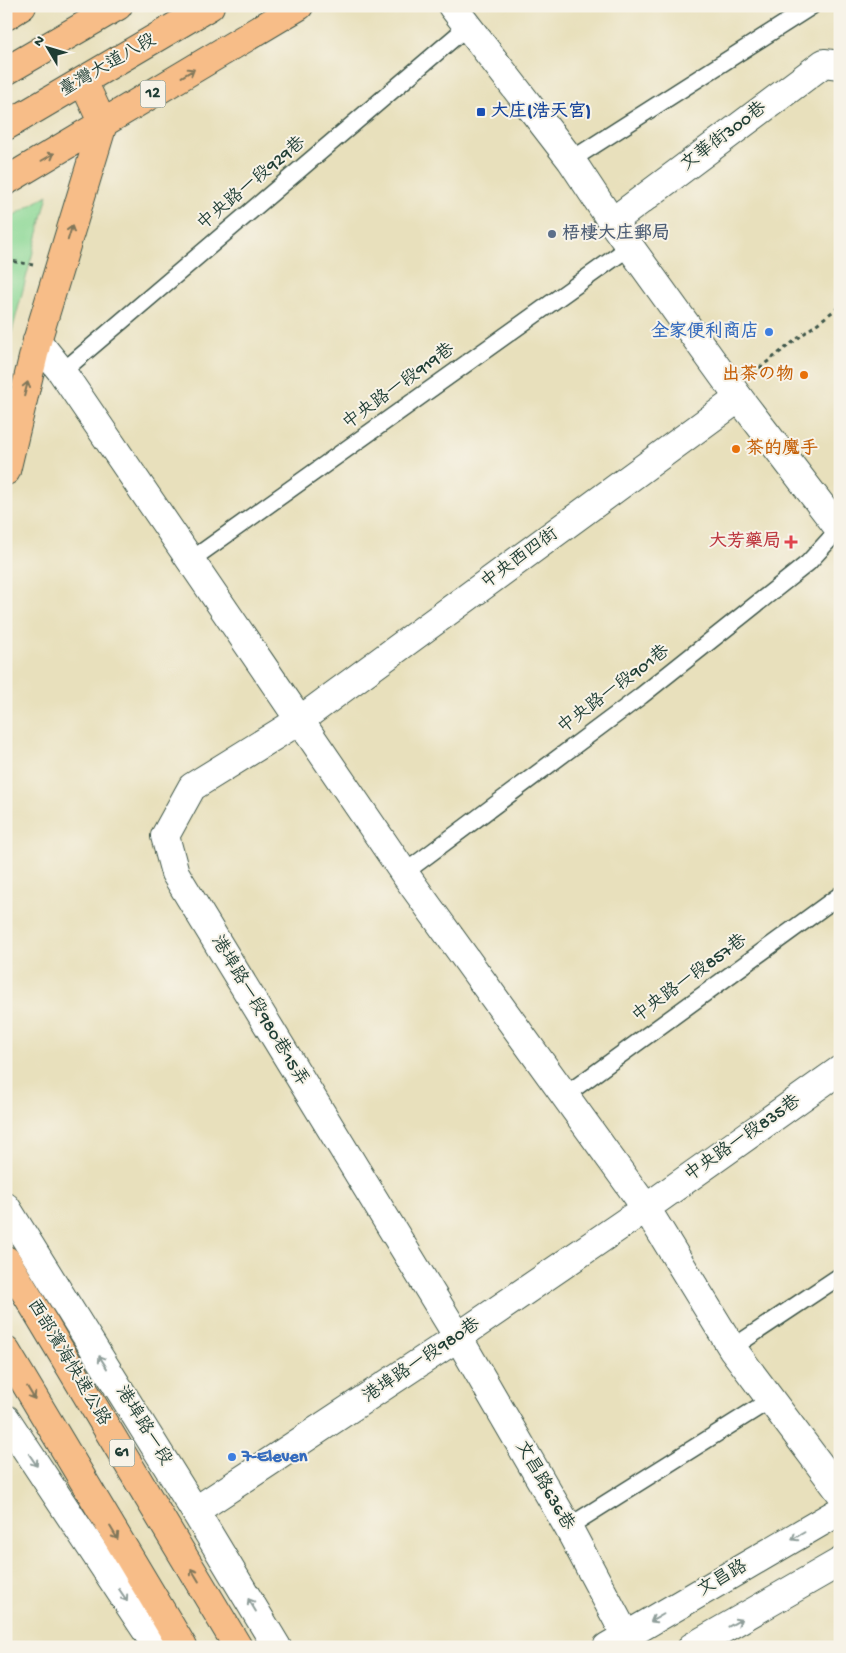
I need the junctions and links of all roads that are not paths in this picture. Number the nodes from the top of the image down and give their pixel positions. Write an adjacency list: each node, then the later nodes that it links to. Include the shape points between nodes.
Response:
1 (22, 6): 6 (main road)
2 (118, 6): 9 (main road)
3 (210, 6): 10 (main road, 臺灣大道八段)
4 (299, 6): 11 (main road, 12, one-way to 4)
5 (812, 6): 13 (lane)
6 (6, 16)
7 (460, 16): 13 (street); 18 (lane, 中央路一段929巷)
8 (840, 65): 15 (street, 文華街300巷, via 824,63)
9 (6, 72)
10 (83, 81): 11 (main road); 12 (main road, 臺灣大道八段)
11 (103, 124): 14 (main road, 12, one-way to 11); 17 (main road, one-way to 11)
12 (6, 126)
13 (571, 160): 15 (street)
14 (6, 181)
15 (612, 222): 16 (street)
16 (631, 246): 19 (street); 22 (lane, 中央路一段919巷)
17 (37, 342): 18 (street); 20 (main road, one-way to 17)
18 (62, 372): 22 (street)
19 (739, 398): 21 (street); 23 (street, 中央西四街)
20 (6, 471)
21 (840, 529): 24 (lane, 中央路一段901巷, via 808,563 649,690)
22 (191, 560): 23 (street)
23 (300, 720): 24 (street); 32 (street, 港埠路一段980巷15弄, via 192,787 165,836 175,873)
24 (404, 873): 27 (street)
25 (840, 895): 27 (lane, 中央路一段857巷)
26 (840, 1070): 29 (street, 中央路一段835巷)
27 (564, 1096): 29 (street)
28 (6, 1207): 38 (street, 港埠路一段, one-way to 28)
29 (646, 1208): 32 (street, 港埠路一段980巷); 33 (street)
30 (6, 1260): 45 (main road, 西部濱海快速公路 / 61, one-way to 30)
31 (840, 1276): 33 (lane)
32 (458, 1337): 38 (street, 港埠路一段980巷); 40 (street, 文昌路636巷)
33 (732, 1348): 35 (street)
34 (6, 1351): 44 (main road, one-way to 44)
35 (770, 1400): 37 (street); 40 (lane)
36 (6, 1419): 43 (street, one-way to 43)
37 (840, 1492)
38 (195, 1511): 46 (street, 港埠路一段, one-way to 38)
39 (840, 1511): 42 (street, 文昌路, one-way to 42)
40 (568, 1527): 42 (street, 文昌路636巷)
41 (840, 1562): 47 (street, one-way to 41)
42 (621, 1643)
43 (157, 1647)
44 (182, 1647)
45 (238, 1647)
46 (278, 1647)
47 (692, 1647)

